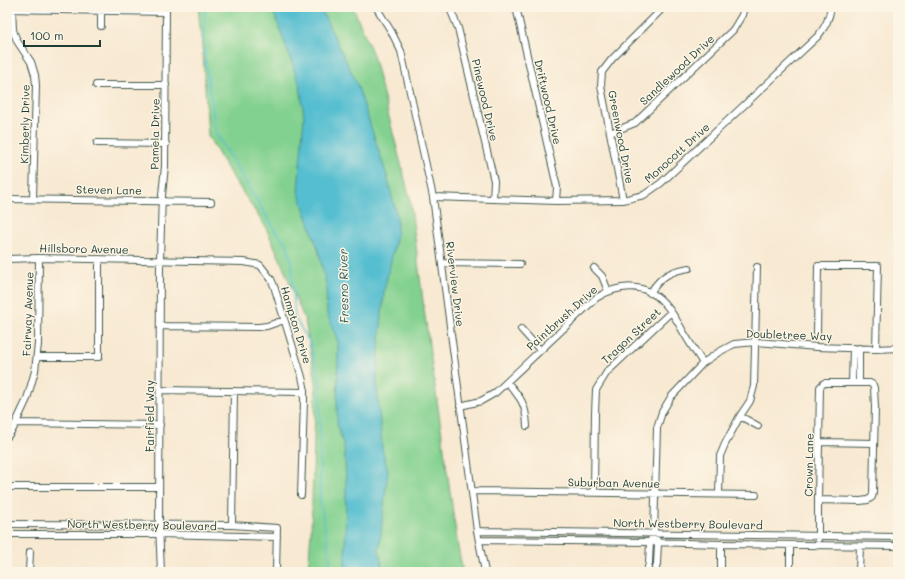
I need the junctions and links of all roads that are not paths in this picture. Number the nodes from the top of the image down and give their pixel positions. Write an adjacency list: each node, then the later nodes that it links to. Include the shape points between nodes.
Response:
1 (376, 7): 16 (street, Riverview Drive, via 401,51)
2 (449, 7): 19 (street, Pinewood Drive, via 458,28 494,181)
3 (516, 7): 22 (street, Driftwood Drive, via 557,187)
4 (664, 7): 13 (street, Greenwood Drive, via 602,72 601,86)
5 (744, 7): 13 (street, Sandlewood Drive, via 734,30 635,124)
6 (832, 7): 20 (street, Monocott Drive, via 818,36 662,183 644,195)
7 (10, 8): 9 (street); 18 (street, Kimberly Drive, via 17,41 31,62 35,75)
8 (166, 9): 9 (street); 12 (street, Pamela Drive)
9 (101, 10): 10 (street)
10 (101, 26)
11 (96, 85): 12 (street)
12 (166, 85): 15 (street, Pamela Drive)
13 (610, 133): 20 (street, Greenwood Drive)
14 (97, 143): 15 (street)
15 (166, 144): 21 (street, Pamela Drive)
16 (433, 197): 19 (street, Monocott Drive); 28 (street, Riverview Drive)
17 (7, 199): 18 (street, Steven Lane)
18 (34, 199): 21 (street, Steven Lane)
19 (494, 199): 22 (street, Monocott Drive)
20 (622, 200): 22 (street, Monocott Drive)
21 (162, 201): 23 (street, Steven Lane); 27 (street, Pamela Drive)
22 (556, 201)
23 (211, 202)
24 (7, 258): 25 (street, Hillsboro Avenue)
25 (39, 258): 26 (street, Hillsboro Avenue); 45 (street, Fairway Avenue)
26 (99, 259): 27 (street, Hillsboro Avenue); 45 (street, via 98,357)
27 (160, 260): 36 (street, Hampton Drive, via 244,262 260,265 271,279); 37 (street, Fairfield Way)
28 (442, 264): 29 (street); 52 (street, Riverview Drive)
29 (520, 264)
30 (594, 268): 33 (street, via 602,276)
31 (689, 268): 34 (street, via 666,274)
32 (757, 268): 40 (street)
33 (608, 291): 34 (street, Paintbrush Drive, via 627,287); 44 (street, Paintbrush Drive, via 596,298)
34 (650, 293): 35 (street, Paintbrush Drive)
35 (671, 312): 46 (street, Paintbrush Drive); 64 (street, Tragon Street, via 607,372 596,390)
36 (284, 320): 37 (street, via 258,327); 51 (street, Hampton Drive, via 302,376)
37 (160, 326): 49 (street, Fairfield Way)
38 (520, 330): 44 (street)
39 (817, 332): 42 (street, via 818,266 878,266)
40 (756, 342): 41 (street, Doubletree Way); 46 (street, Doubletree Way, via 734,344); 53 (street, via 754,386 750,401)
41 (856, 348): 42 (street, Doubletree Way); 48 (street)
42 (876, 348): 43 (street, Doubletree Way)
43 (898, 348)
44 (540, 350): 47 (street, Paintbrush Drive)
45 (37, 358): 54 (street, Fairway Avenue, via 27,399)
46 (703, 363): 65 (street, Doubletree Way, via 671,398 662,412 657,428)
47 (507, 382): 52 (street, Paintbrush Drive, via 481,401); 56 (street, via 523,403)
48 (856, 383): 59 (street, Crown Lane, via 822,385); 60 (street, via 870,383 874,388)
49 (160, 390): 50 (street); 55 (street, Fairfield Way)
50 (234, 391): 51 (street); 72 (street)
51 (304, 392): 67 (street, Hampton Drive)
52 (460, 406): 63 (street, Riverview Drive)
53 (740, 416): 57 (street); 66 (street, via 720,456)
54 (16, 423): 55 (street); 58 (street, Fairway Avenue)
55 (160, 425): 62 (street, Fairfield Way)
56 (527, 426)
57 (758, 426)
58 (7, 437)
59 (820, 442): 60 (street); 69 (street, Crown Lane)
60 (874, 442): 69 (street, via 872,497 860,501)
61 (7, 486): 62 (street)
62 (159, 487): 71 (street, Fairfield Way)
63 (472, 491): 64 (street, Suburban Avenue); 73 (street, Riverview Drive)
64 (594, 492): 65 (street, Suburban Avenue)
65 (655, 493): 66 (street, Suburban Avenue); 74 (street, Doubletree Way)
66 (719, 494): 68 (street, Suburban Avenue)
67 (301, 495)
68 (756, 495)
69 (818, 500): 77 (street, Crown Lane)
70 (7, 524): 71 (street, North Westberry Boulevard)
71 (159, 525): 72 (street, North Westberry Boulevard); 76 (street, Fairfield Way)
72 (232, 526): 78 (street, North Westberry Boulevard, via 277,528)
73 (477, 531): 74 (street, North Westberry Boulevard); 80 (street, Riverview Drive)
74 (654, 533): 77 (street, North Westberry Boulevard); 81 (street, Doubletree Way); 82 (street, Doubletree Way)
75 (7, 534): 76 (street, North Westberry Boulevard)
76 (159, 534): 78 (street, North Westberry Boulevard); 90 (street, Fairfield Way)
77 (818, 535): 79 (street, North Westberry Boulevard); 85 (street, Crown Lane)
78 (277, 537): 91 (street)
79 (898, 537)
80 (479, 540): 81 (street, North Westberry Boulevard); 92 (street, Riverview Drive)
81 (650, 542): 82 (street, North Westberry Boulevard); 93 (street, Doubletree Way)
82 (658, 543): 83 (street, North Westberry Boulevard); 94 (street, Doubletree Way)
83 (721, 544): 84 (street, North Westberry Boulevard); 95 (street)
84 (790, 544): 85 (street, North Westberry Boulevard); 96 (street)
85 (818, 545): 86 (street, North Westberry Boulevard)
86 (860, 546): 87 (street, North Westberry Boulevard); 97 (street)
87 (898, 546)
88 (30, 552): 89 (street)
89 (30, 572)
90 (161, 572)
91 (276, 572)
92 (485, 572)
93 (647, 572)
94 (655, 572)
95 (721, 572)
96 (790, 572)
97 (859, 572)

